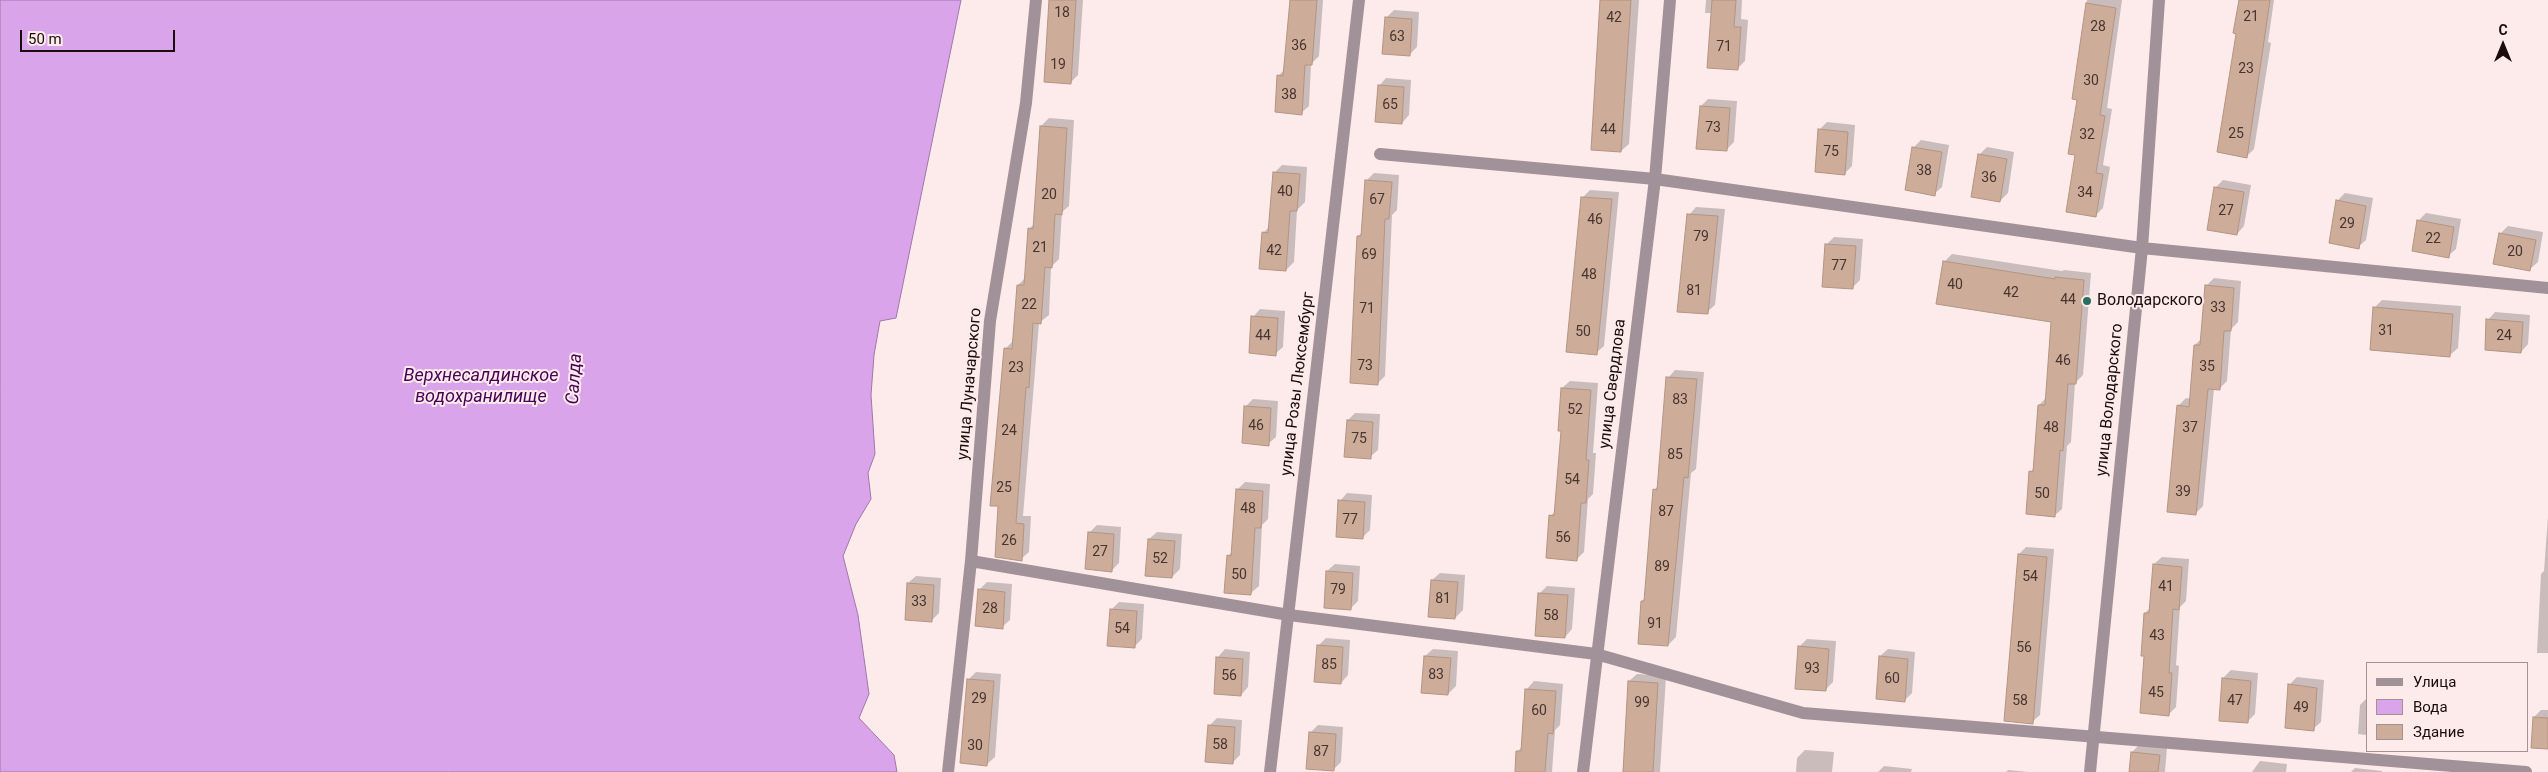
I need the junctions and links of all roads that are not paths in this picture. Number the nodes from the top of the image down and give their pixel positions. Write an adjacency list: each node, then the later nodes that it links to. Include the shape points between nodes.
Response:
1 (1036, 0): 9 (street, улица Луначарского, via 1026,103 990,320)
2 (1359, 0): 10 (street, улица Розы Люксембург)
3 (1670, 0): 6 (street, улица Свердлова)
4 (2159, 0): 7 (street, улица Володарского)
5 (1380, 154): 6 (street)
6 (1655, 179): 7 (street); 11 (street, улица Свердлова)
7 (2142, 248): 8 (street); 12 (street, улица Володарского)
8 (2548, 288)
9 (971, 561): 10 (street); 13 (street, улица Луначарского)
10 (1289, 615): 11 (street); 14 (street, улица Розы Люксембург)
11 (1596, 654): 12 (street, via 1803,713); 15 (street, улица Свердлова)
12 (2093, 737): 16 (street, улица Володарского); 17 (street)
13 (948, 772)
14 (1270, 772)
15 (1583, 772)
16 (2090, 772)
17 (2526, 772)

